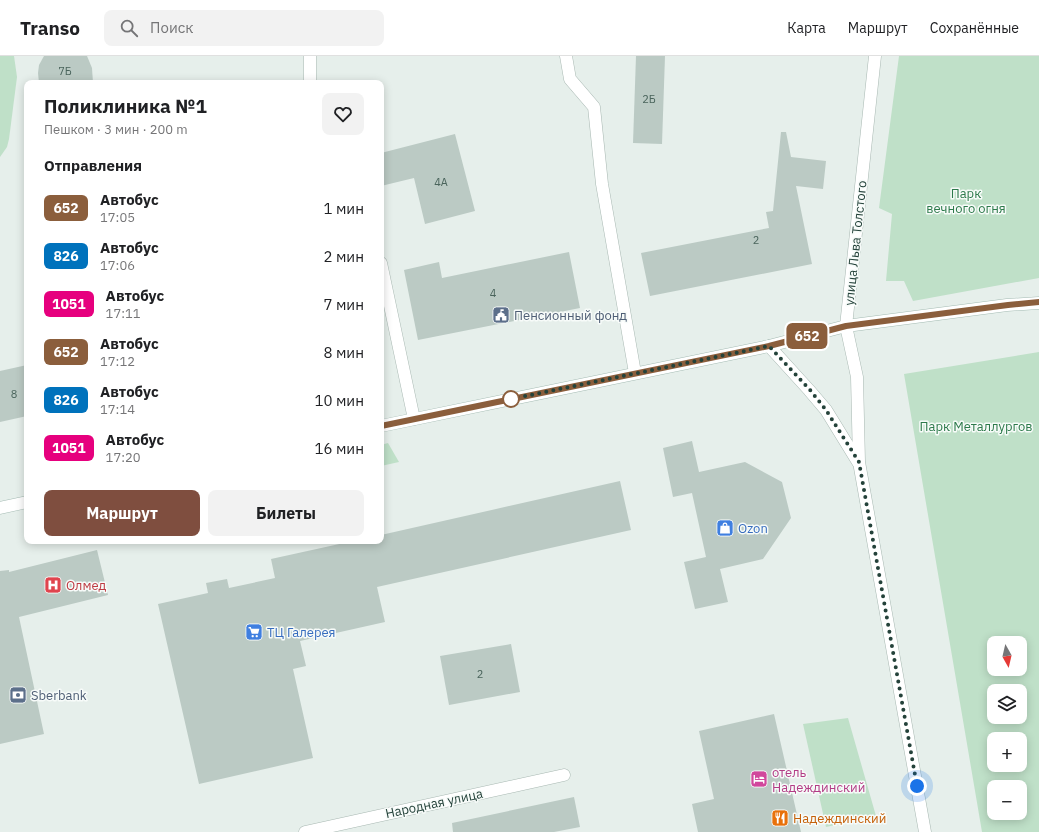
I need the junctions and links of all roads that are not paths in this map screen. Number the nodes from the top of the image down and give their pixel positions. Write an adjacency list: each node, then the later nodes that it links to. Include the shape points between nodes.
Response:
1 (310, 56): 4 (street)
2 (566, 56): 9 (street, via 570,79 594,107 602,184)
3 (875, 56): 7 (street, улица Льва Толстого)
4 (310, 80)
5 (384, 287): 10 (street)
6 (1039, 302): 7 (street)
7 (846, 326): 8 (street); 12 (street, улица Льва Толстого, via 857,377)
8 (769, 346): 9 (street); 12 (street, via 826,410)
9 (635, 373): 10 (street)
10 (414, 419): 11 (street)
11 (384, 425)
12 (859, 462): 17 (street, улица Льва Толстого)
13 (24, 503): 14 (street)
14 (0, 508)
15 (564, 775): 16 (street, Народная улица)
16 (305, 832)
17 (925, 832)

